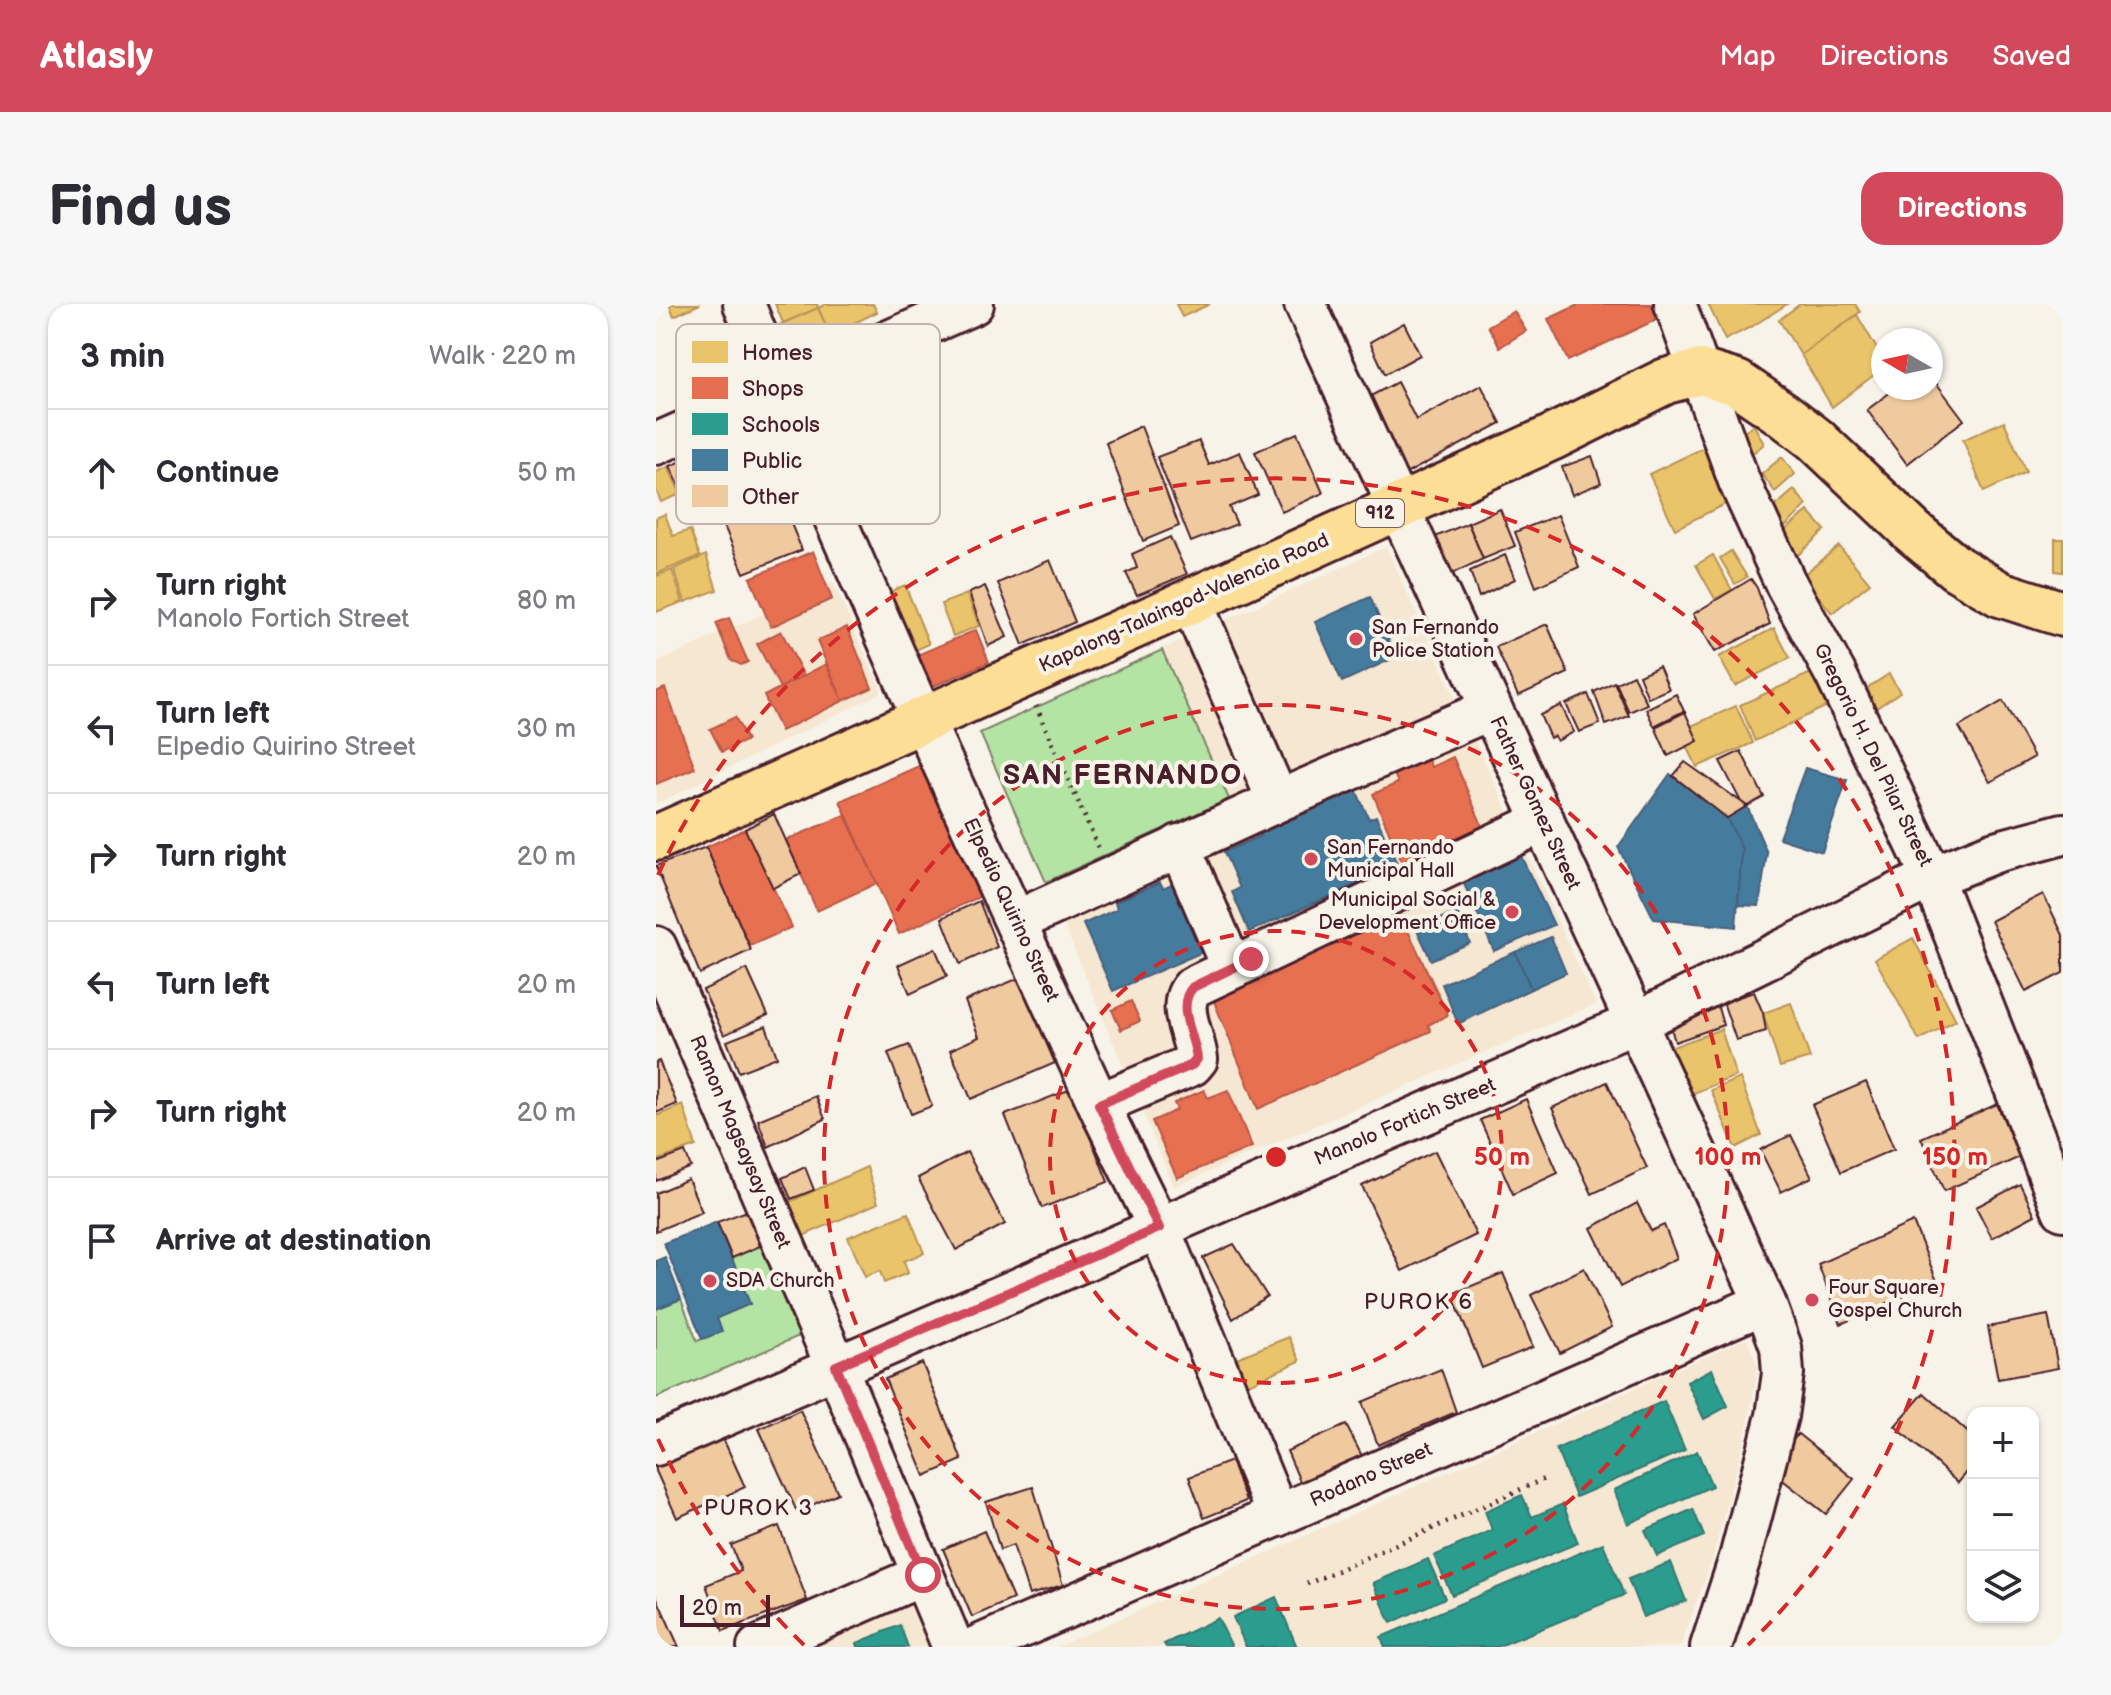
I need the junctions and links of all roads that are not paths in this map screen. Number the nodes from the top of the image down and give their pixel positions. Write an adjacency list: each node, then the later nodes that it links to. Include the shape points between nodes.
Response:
1 (744, 304): 5 (street, Elpedio Quirino Street)
2 (973, 304): 6 (street)
3 (1305, 304): 10 (street, Father Gomez Street)
4 (1675, 304): 7 (street, Gregorio H. Del Pilar Street)
5 (752, 324)
6 (928, 324)
7 (1700, 372): 10 (highway, Kapalong-Talaingod-Valencia Road / 912, via 1666,381); 13 (highway, via 1737,383 1784,415 1956,568 2000,594); 21 (street, Gregorio H. Del Pilar Street, via 1739,481 1786,584 1835,673)
8 (676, 435): 9 (street)
9 (656, 444)
10 (1397, 505): 12 (highway, Kapalong-Talaingod-Valencia Road / 912); 14 (street, Father Gomez Street)
11 (837, 524): 15 (street, Elpedio Quirino Street)
12 (1191, 601): 15 (highway, Kapalong-Talaingod-Valencia Road / 912); 16 (street)
13 (2063, 614)
14 (1491, 709): 16 (street); 17 (street, Father Gomez Street)
15 (923, 720): 19 (highway, Kapalong-Talaingod-Valencia Road / 912); 22 (street, Elpedio Quirino Street)
16 (1278, 801): 20 (street)
17 (1544, 821): 24 (street); 25 (street, Father Gomez Street)
18 (2063, 834): 21 (street, Manolo Fortich Street, via 1995,852)
19 (656, 838)
20 (1179, 845): 22 (street); 24 (street)
21 (1932, 877): 25 (street, Manolo Fortich Street); 27 (street, Gregorio H. Del Pilar Street)
22 (1017, 921): 26 (street, Elpedio Quirino Street)
23 (656, 947): 30 (street, Ramon Magsaysay Street)
24 (1232, 968): 26 (street, via 1187,993 1184,1002 1197,1059 1192,1065)
25 (1637, 1022): 28 (street, Manolo Fortich Street); 29 (street, Father Gomez Street)
26 (1099, 1104): 28 (street, Elpedio Quirino Street)
27 (2063, 1210)
28 (1159, 1228): 30 (street, Manolo Fortich Street); 32 (street, Elpedio Quirino Street)
29 (1765, 1303): 32 (street, Rodano Street); 37 (street, Father Gomez Street, via 1781,1347 1777,1416)
30 (836, 1366): 31 (street, Manolo Fortich Street); 33 (street, Ramon Magsaysay Street)
31 (656, 1445)
32 (1278, 1516): 36 (street, Rodano Street)
33 (923, 1575): 34 (street); 35 (street, Ramon Magsaysay Street)
34 (758, 1647)
35 (953, 1647)
36 (976, 1647)
37 (1711, 1647)

